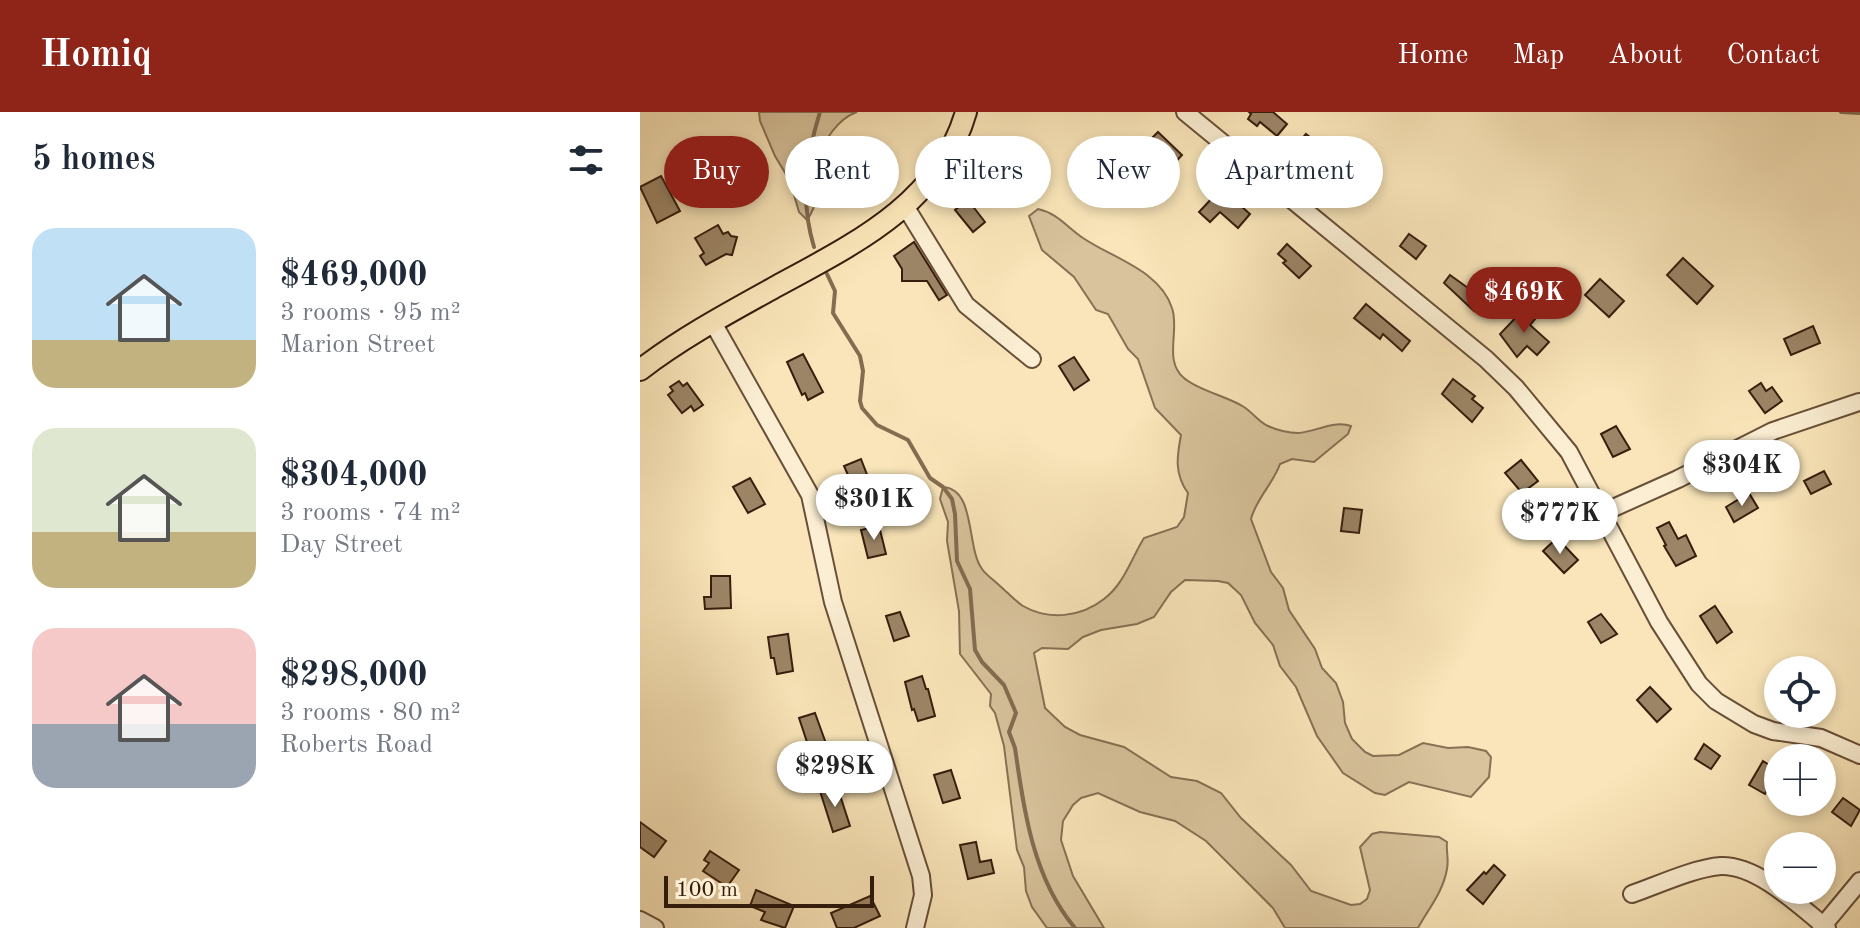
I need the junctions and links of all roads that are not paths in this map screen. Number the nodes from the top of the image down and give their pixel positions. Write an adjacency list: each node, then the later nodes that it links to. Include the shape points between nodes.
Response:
1 (966, 112): 3 (main road, via 940,167)
2 (1185, 112): 8 (street, via 1486,359 1562,442)
3 (905, 206): 4 (main road, via 839,252); 5 (street, via 966,305)
4 (712, 321): 6 (main road); 15 (street, via 810,495 833,602 921,876 923,895)
5 (1032, 359)
6 (640, 370)
7 (1859, 402): 8 (street, via 1773,431)
8 (1602, 513): 9 (street, via 1673,646 1716,701 1754,724 1821,738)
9 (1860, 755)
10 (1860, 881): 13 (street)
11 (1632, 894): 13 (street, via 1706,869 1737,868 1758,876)
12 (640, 920): 14 (street)
13 (1823, 927)
14 (655, 928)
15 (915, 928)

